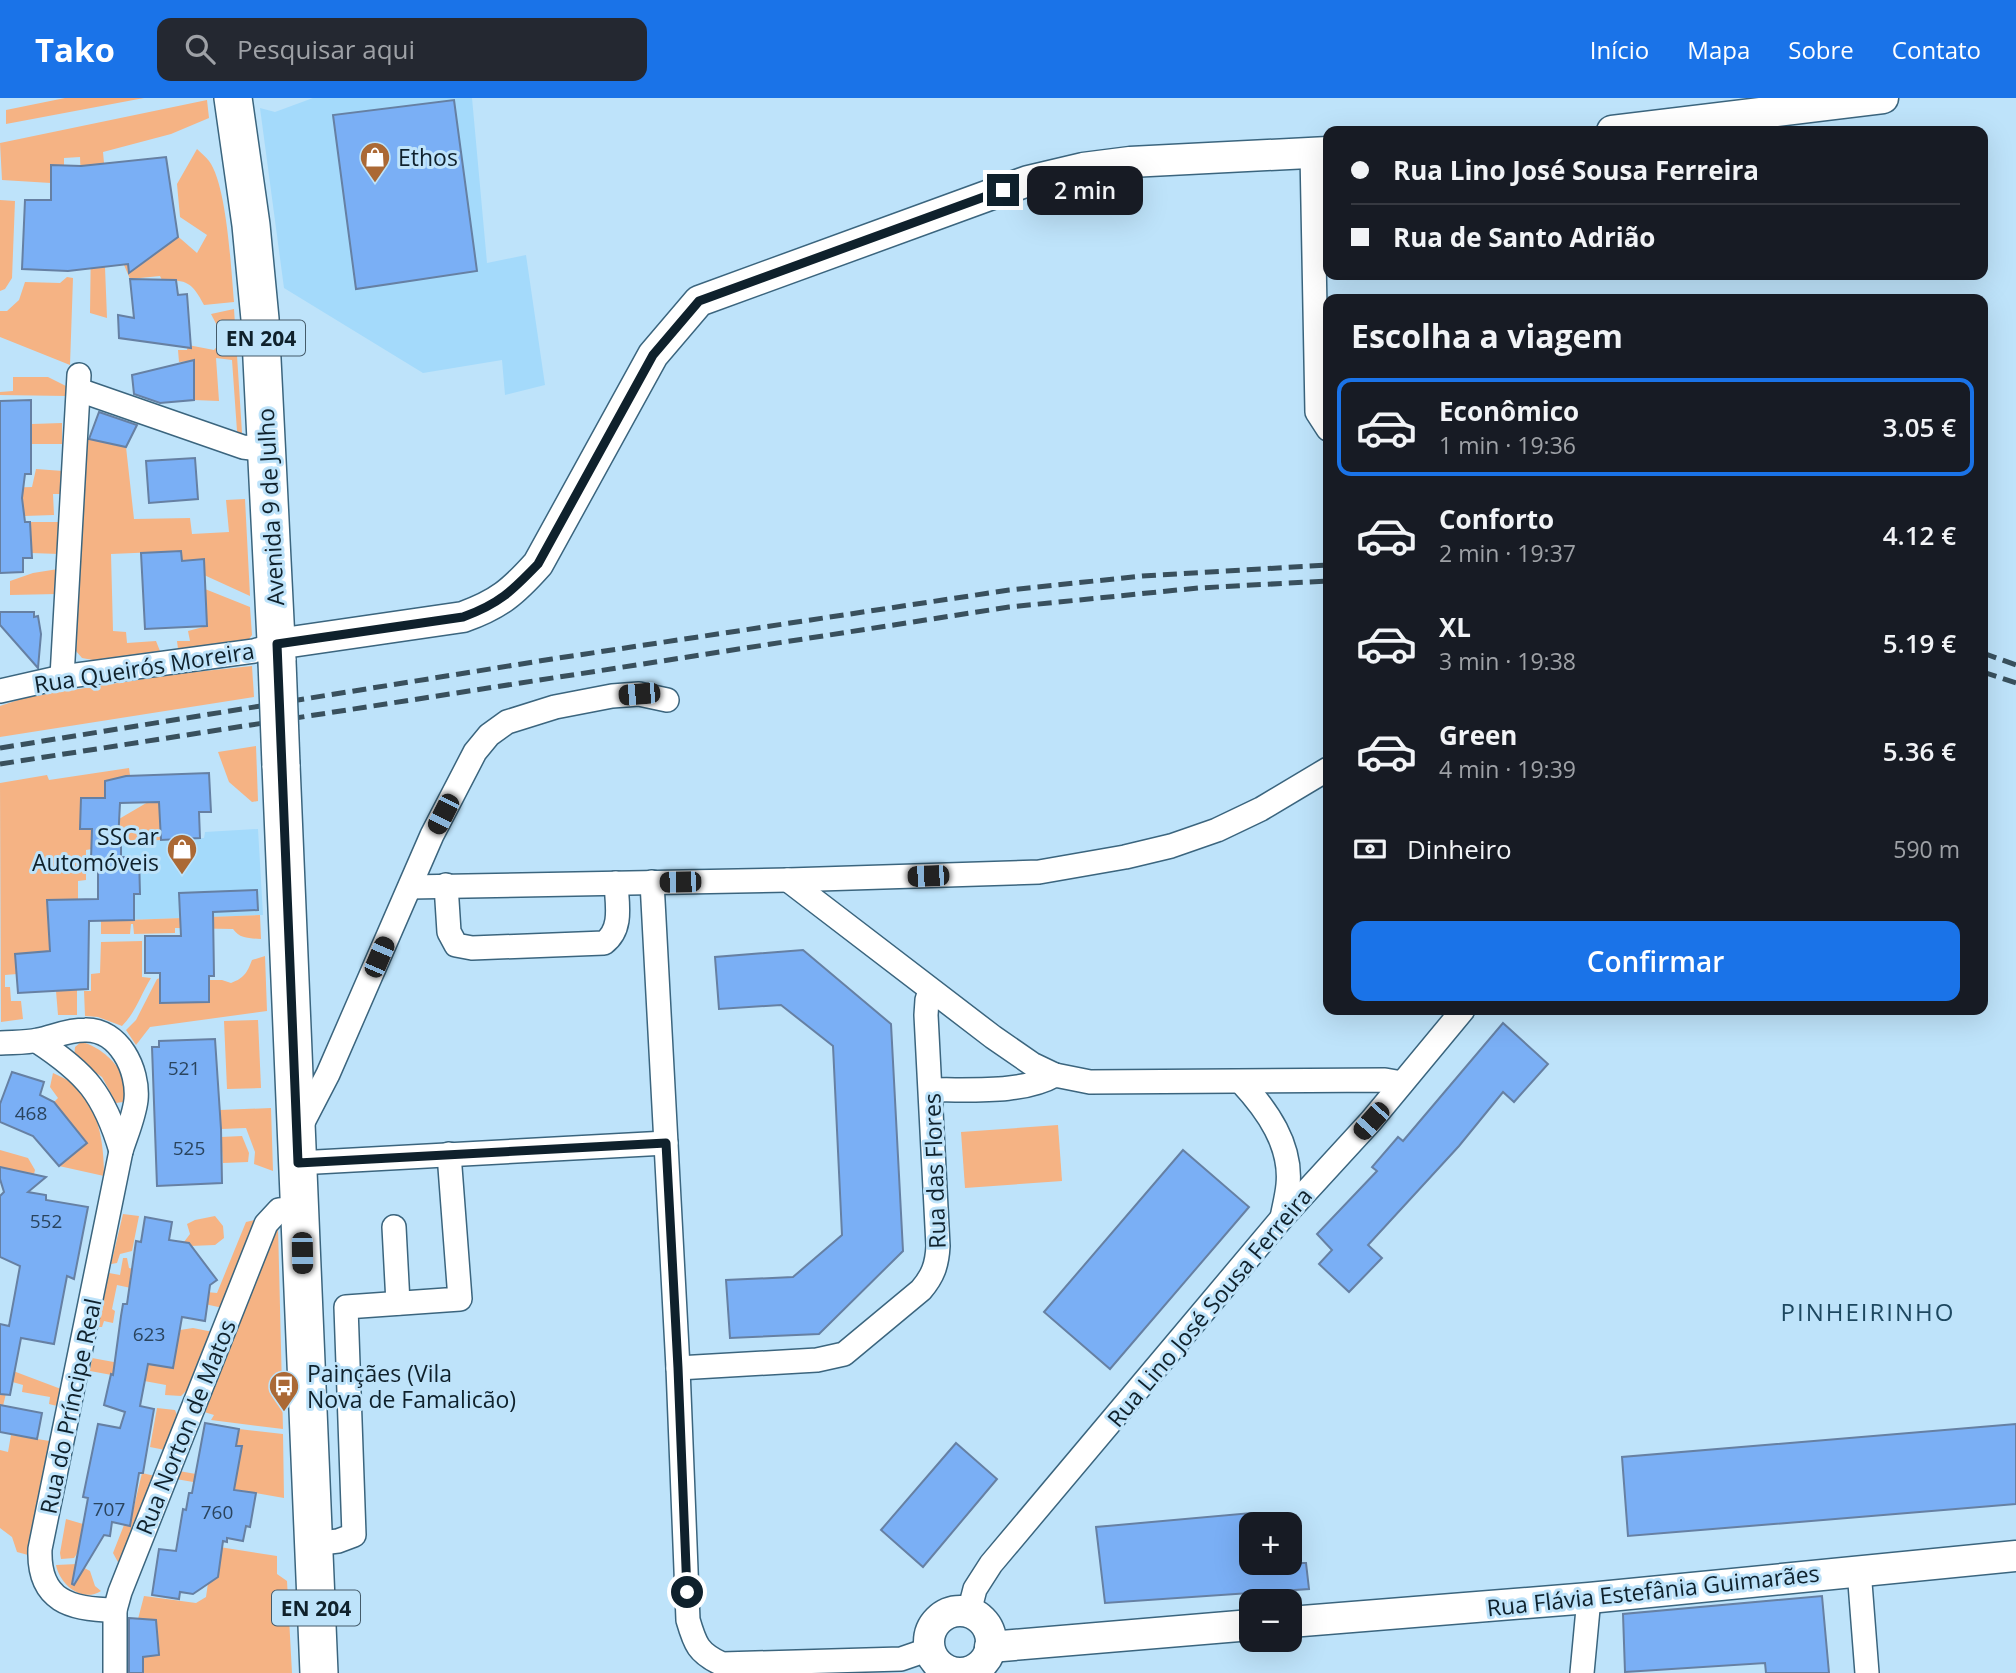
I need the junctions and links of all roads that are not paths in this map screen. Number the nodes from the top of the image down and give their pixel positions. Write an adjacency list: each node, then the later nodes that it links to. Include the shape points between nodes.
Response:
1 (233, 98): 6 (main road, Avenida 9 de Julho / EN 204, via 254,257)
2 (1883, 98): 3 (street)
3 (1653, 126)
4 (1320, 153): 5 (street, via 1317,412); 7 (street, Rua Queirós Moreira, via 1130,162 1028,181 699,301 653,355 538,564 514,590 489,608 463,617 330,635)
5 (1323, 421)
6 (268, 450): 7 (main road, Avenida 9 de Julho / EN 204); 8 (street, via 243,447 79,382)
7 (277, 652): 8 (street, Rua Queirós Moreira, via 254,651); 26 (main road, Avenida 9 de Julho / EN 204, bridge)
8 (62, 677): 9 (street, Rua Queirós Moreira)
9 (0, 691)
10 (667, 700): 16 (street, via 639,694 555,707 507,722 489,735 475,752)
11 (1323, 772): 12 (street, via 1217,830 1114,860 1039,872)
12 (788, 880): 13 (street); 17 (street)
13 (652, 882): 14 (street); 25 (street)
14 (616, 883): 15 (street); 15 (street, via 617,925 604,943 472,948 456,945 449,932)
15 (446, 885): 16 (street)
16 (410, 887): 26 (street)
17 (930, 991): 21 (street, via 1032,1064); 24 (street, Rua das Flores, via 926,1015)
18 (1459, 1015): 23 (street, Rua Lino José Sousa Ferreira)
19 (37, 1041): 20 (street, Rua do Príncipe Real); 27 (street, via 73,1065 90,1084 113,1124); 27 (street, Rua do Príncipe Real, via 85,1030 116,1042 132,1069 136,1093)
20 (0, 1043)
21 (1055, 1075): 22 (street, via 1090,1082); 24 (street, via 1019,1087)
22 (1241, 1082): 23 (street); 30 (street, via 1271,1118 1288,1162)
23 (1402, 1083): 30 (street, Rua Lino José Sousa Ferreira)
24 (931, 1090): 33 (street, Rua das Flores, via 938,1246 937,1264 921,1290 844,1354 817,1360)
25 (666, 1143): 28 (street); 33 (street)
26 (298, 1148): 28 (street); 29 (main road, Avenida 9 de Julho / EN 204)
27 (121, 1151): 38 (street, Rua do Príncipe Real, via 40,1549 44,1580 66,1603 87,1610)
28 (449, 1154): 32 (street, via 460,1299)
29 (299, 1208): 34 (main road, Avenida 9 de Julho / EN 204); 38 (street, Rua Norton de Matos, via 279,1210 266,1224)
30 (1282, 1218): 39 (street, Rua Lino José Sousa Ferreira, via 991,1564 975,1589)
31 (394, 1227): 32 (street)
32 (398, 1303): 34 (street, via 346,1307 354,1535)
33 (678, 1368): 43 (street, via 688,1619 693,1640 704,1656 722,1664 901,1659)
34 (313, 1544): 45 (main road, Avenida 9 de Julho / EN 204)
35 (2016, 1556): 36 (street, Rua Flávia Estefânia Guimarães)
36 (1859, 1570): 37 (street, Rua Flávia Estefânia Guimarães); 48 (street)
37 (1589, 1598): 40 (street, Rua Flávia Estefânia Guimarães); 47 (street)
38 (115, 1610): 44 (street, Rua Norton de Matos)
39 (969, 1612): 42 (street, via 988,1629); 43 (street, via 950,1612 935,1623)
40 (1302, 1621)
41 (1239, 1626): 42 (street)
42 (990, 1647): 46 (street, via 982,1663)
43 (930, 1649): 46 (street, via 940,1666)
44 (115, 1673)
45 (319, 1673)
46 (958, 1673)
47 (1582, 1673)
48 (1867, 1673)

